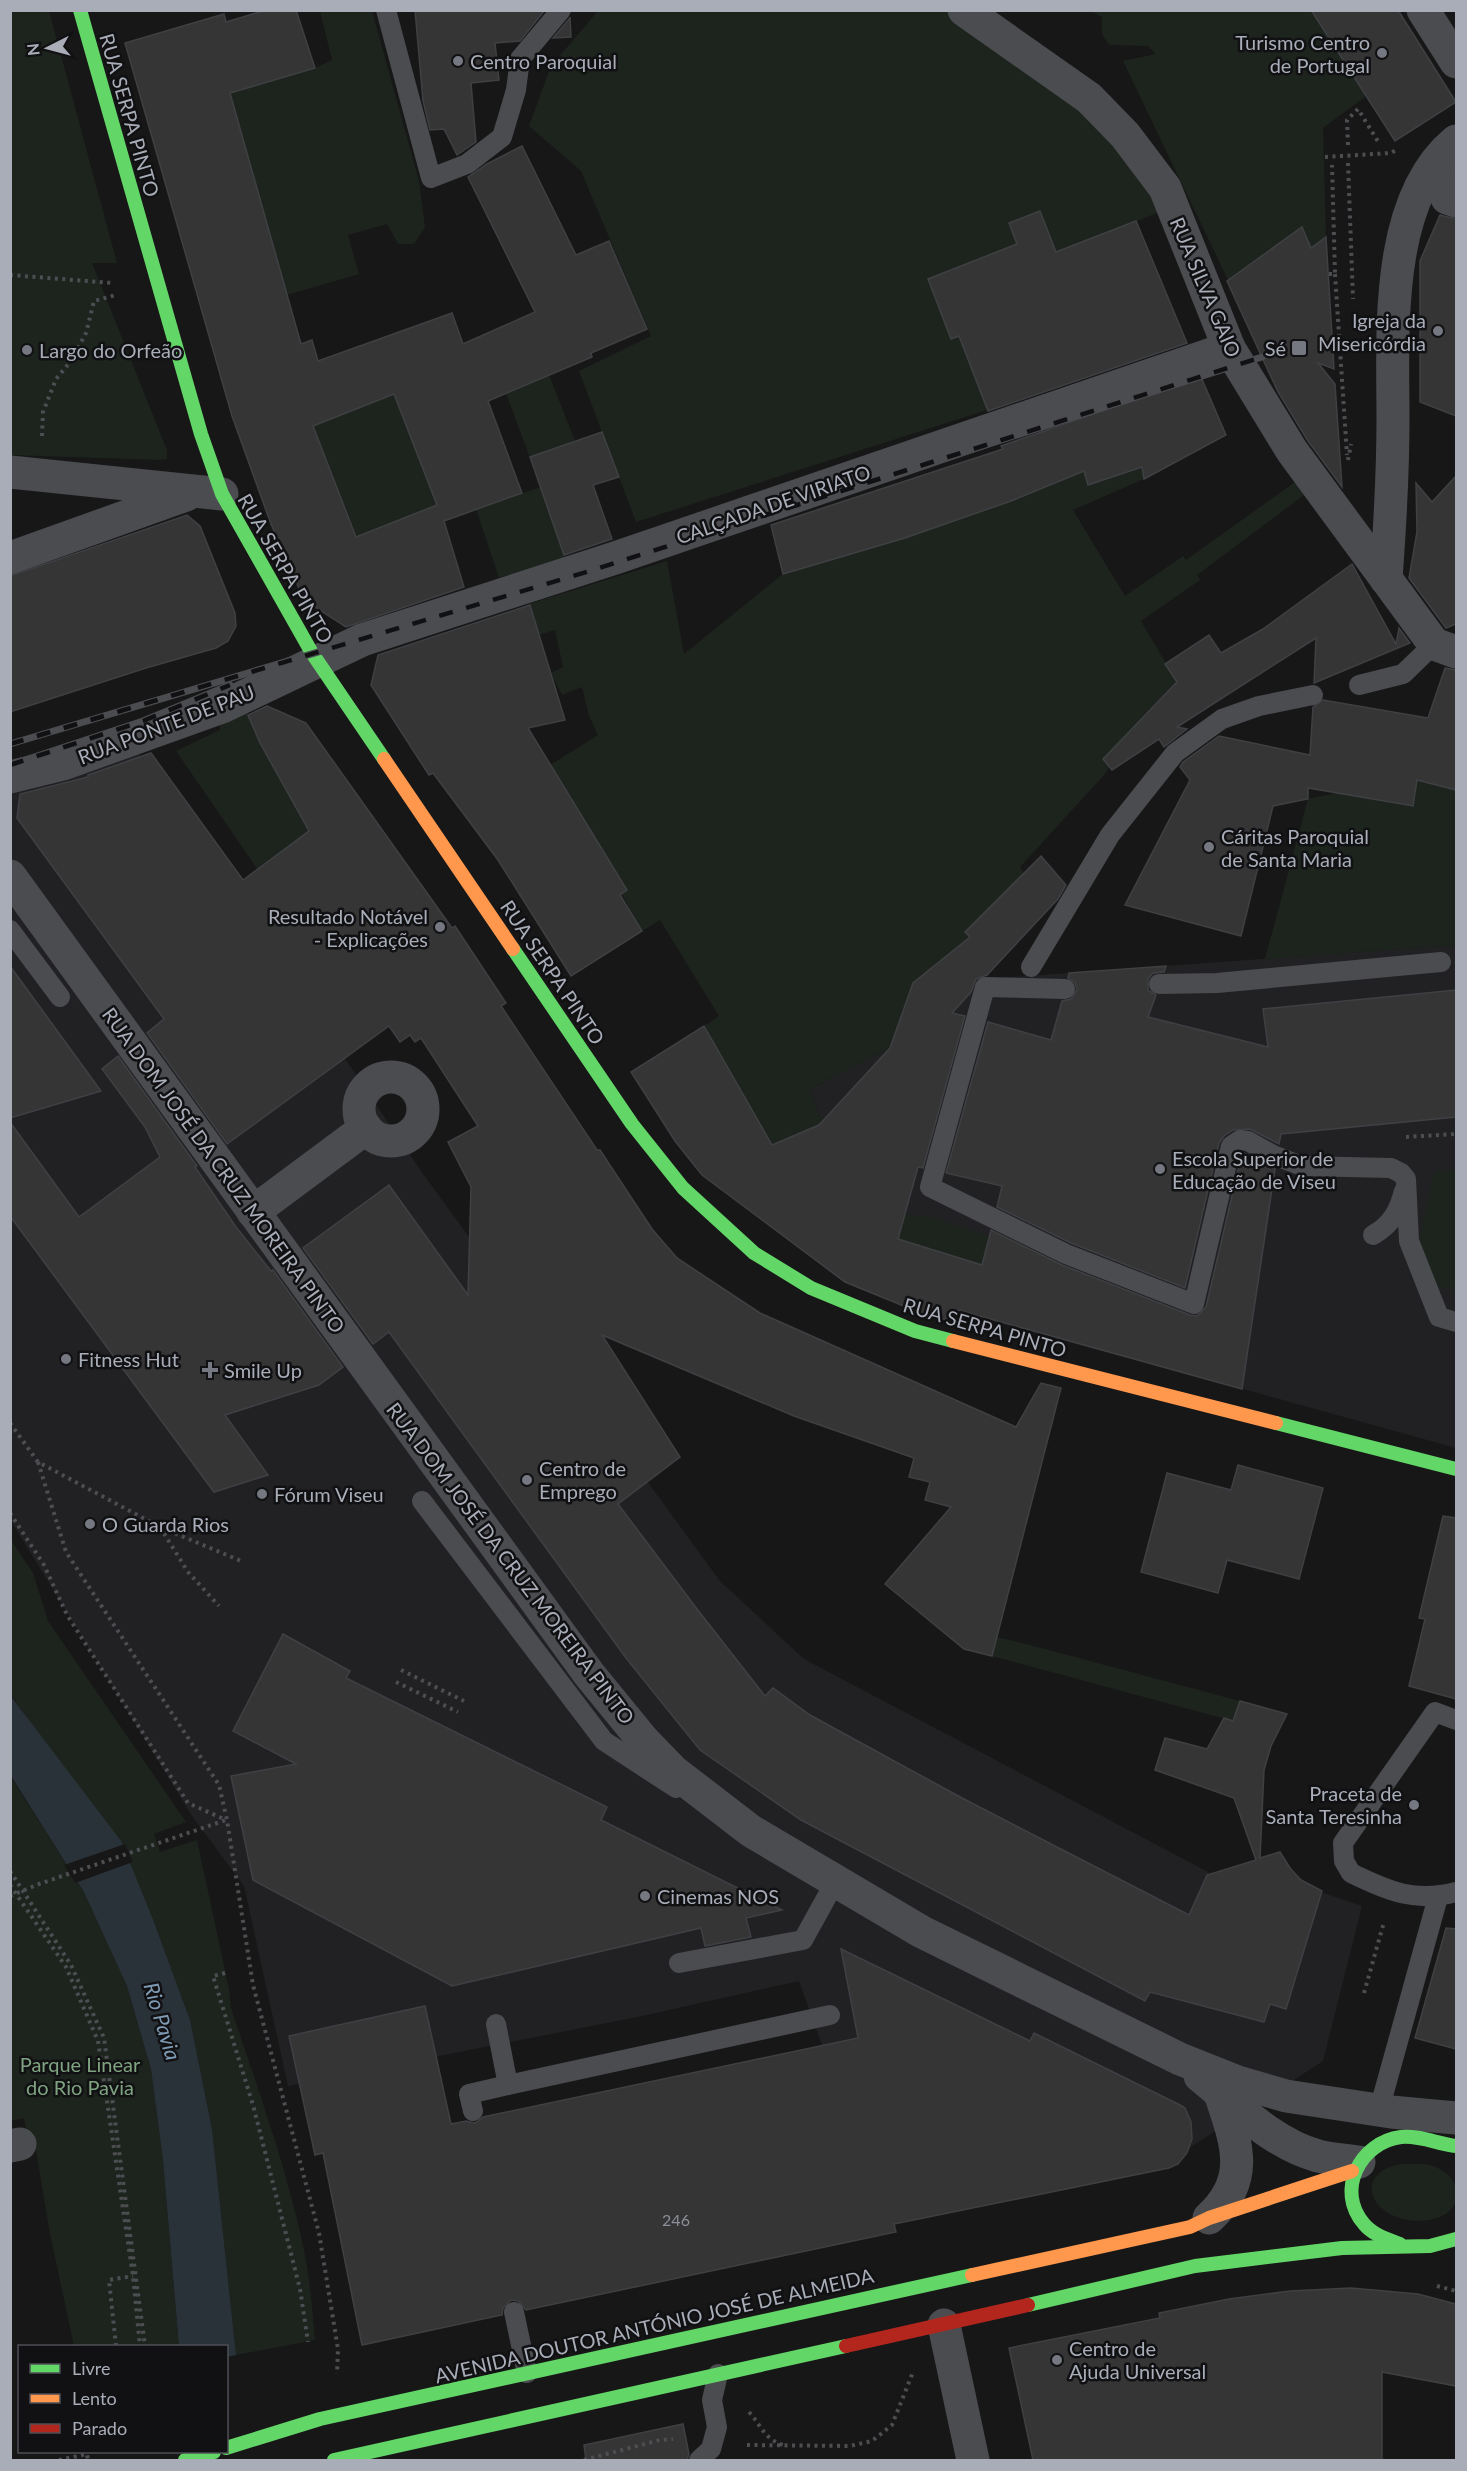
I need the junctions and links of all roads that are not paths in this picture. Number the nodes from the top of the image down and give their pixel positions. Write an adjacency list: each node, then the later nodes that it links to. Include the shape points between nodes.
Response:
1 (80, 10): 12 (main road, RUA SERPA PINTO, via 201,434)
2 (386, 10): 3 (lane, via 431,178 467,164 502,137 516,90 520,59)
3 (561, 10)
4 (964, 10): 10 (street, RUA SILVA GAIO, via 1089,98 1125,135 1165,188)
5 (1423, 10): 6 (street)
6 (1456, 62)
7 (1456, 141): 14 (street, via 1430,171 1412,210 1401,248 1393,304 1392,488)
8 (1456, 174): 9 (street, via 1448,198)
9 (1456, 201)
10 (1229, 348): 14 (street, RUA SILVA GAIO, via 1292,451); 16 (street, CALÇADA DE VIRIATO, via 618,557 362,640)
11 (10, 472): 12 (street)
12 (207, 493): 13 (street); 16 (main road, RUA SERPA PINTO)
13 (10, 558)
14 (1386, 579): 15 (street, RUA SILVA GAIO)
15 (1445, 648): 17 (lane, via 1403,674)
16 (317, 661): 19 (street, RUA PONTE DE PAU, via 222,706 147,735 63,764); 32 (main road, RUA SERPA PINTO, via 632,1124 683,1188 754,1253 811,1288 915,1331)
17 (1359, 685)
18 (1313, 695): 23 (lane, via 1259,706 1222,719 1175,753 1110,835)
19 (10, 777)
20 (10, 876): 29 (street, RUA DOM JOSÉ DA CRUZ MOREIRA PINTO)
21 (10, 930): 26 (lane)
22 (1442, 962): 24 (lane)
23 (1031, 967)
24 (1160, 984)
25 (1065, 989): 28 (lane, via 985,987 930,1187 1066,1254 1194,1304 1231,1146 1240,1140 1302,1166 1391,1168)
26 (60, 997)
27 (366, 1128): 29 (street)
28 (1406, 1179): 30 (lane, via 1398,1210); 31 (lane, via 1409,1241 1439,1317)
29 (254, 1212): 35 (street, RUA DOM JOSÉ DA CRUZ MOREIRA PINTO, via 610,1701 674,1771)
30 (1373, 1235)
31 (1456, 1322)
32 (1456, 1469)
33 (422, 1501): 35 (lane, via 604,1741)
34 (1456, 1720): 37 (lane, via 1435,1712 1343,1843 1344,1861 1351,1873 1412,1897)
35 (751, 1831): 36 (street, RUA DOM JOSÉ DA CRUZ MOREIRA PINTO)
36 (834, 1882): 38 (lane, via 803,1940); 42 (street, RUA DOM JOSÉ DA CRUZ MOREIRA PINTO, via 922,1932)
37 (1447, 1894): 44 (lane)
38 (679, 1963)
39 (830, 2015): 41 (lane)
40 (496, 2025): 41 (lane)
41 (508, 2085): 45 (lane, via 469,2094)
42 (1229, 2087): 43 (street); 48 (street, RUA DOM JOSÉ DA CRUZ MOREIRA PINTO, via 1245,2115 1302,2150); 49 (street, via 1234,2186 1224,2204)
43 (1286, 2096): 44 (street); 46 (street)
44 (1378, 2110): 47 (street)
45 (473, 2111)
46 (1416, 2137): 47 (main road, AVENIDA DOUTOR ANTÓNIO JOSÉ DE ALMEIDA); 48 (main road, AVENIDA DOUTOR ANTÓNIO JOSÉ DE ALMEIDA, via 1395,2138 1375,2146)
47 (1456, 2140)
48 (1356, 2167): 49 (main road, AVENIDA DOUTOR ANTÓNIO JOSÉ DE ALMEIDA); 51 (main road, via 1350,2190 1357,2218 1390,2242)
49 (1209, 2218): 54 (main road, AVENIDA DOUTOR ANTÓNIO JOSÉ DE ALMEIDA, via 1190,2227)
50 (1456, 2239): 52 (main road)
51 (1412, 2246): 52 (main road); 57 (main road, via 1342,2248 1195,2266)
52 (1430, 2246): 53 (main road)
53 (1456, 2247)
54 (1092, 2249): 55 (main road); 58 (main road, AVENIDA DOUTOR ANTÓNIO JOSÉ DE ALMEIDA)
55 (1080, 2266)
56 (514, 2312): 58 (lane)
57 (949, 2316): 59 (main road); 68 (street, via 951,2360)
58 (527, 2373): 60 (main road, AVENIDA DOUTOR ANTÓNIO JOSÉ DE ALMEIDA)
59 (718, 2373): 66 (main road); 67 (lane, via 712,2400 717,2427 711,2449)
60 (481, 2384): 61 (main road); 63 (main road, AVENIDA DOUTOR ANTÓNIO JOSÉ DE ALMEIDA, via 320,2419)
61 (436, 2407)
62 (339, 2444): 66 (main road)
63 (228, 2447)
64 (208, 2453): 65 (main road)
65 (185, 2460)
66 (338, 2460)
67 (699, 2460)
68 (973, 2460)

